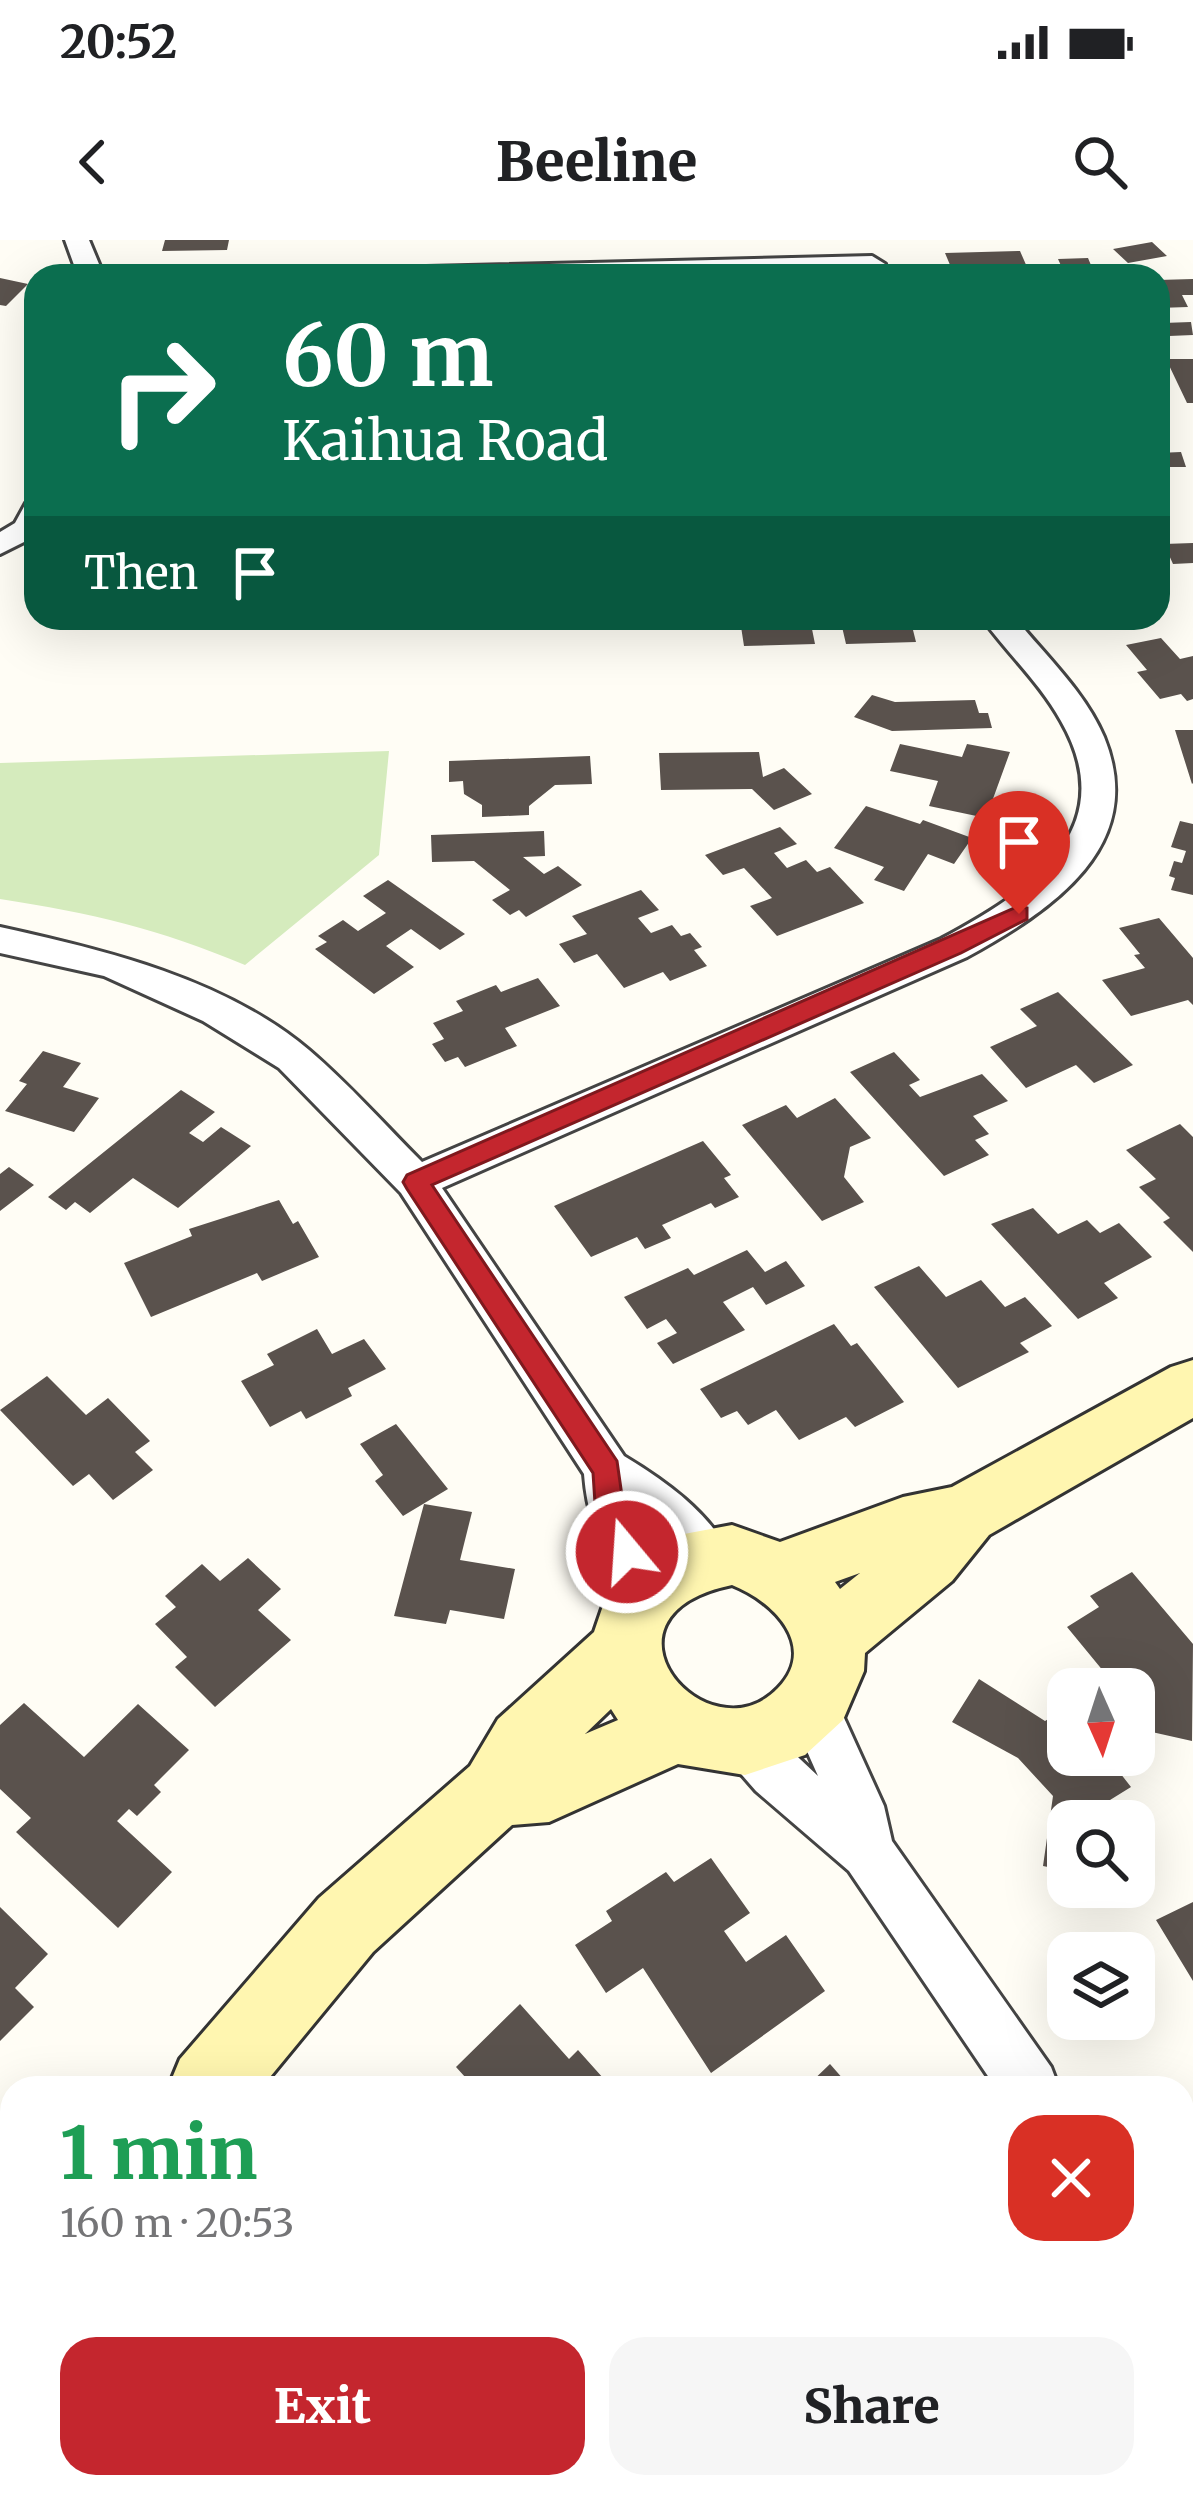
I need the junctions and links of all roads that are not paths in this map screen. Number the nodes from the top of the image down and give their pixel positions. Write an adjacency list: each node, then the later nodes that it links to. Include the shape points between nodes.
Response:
1 (871, 260): 2 (street)
2 (749, 264)
3 (1007, 630): 5 (street, via 1087,738 1098,784 1092,832 1065,875 1019,914 953,948)
4 (0, 940): 5 (street, via 114,965 217,1010 293,1058)
5 (416, 1182): 7 (street)
6 (1193, 1386): 8 (street)
7 (607, 1470): 10 (street, via 611,1518); 10 (street, via 650,1496)
8 (965, 1514): 9 (street, via 903,1527); 11 (street)
9 (782, 1572): 10 (street, via 732,1556); 11 (street, via 820,1614)
10 (660, 1598): 12 (street, via 632,1680); 14 (street, via 524,1743)
11 (820, 1672): 13 (street, via 794,1722); 15 (street)
12 (677, 1729): 13 (street); 14 (street, via 549,1786)
13 (746, 1742): 15 (street)
14 (496, 1791): 16 (street, via 346,1925)
15 (868, 1852): 17 (street)
16 (219, 2076)
17 (1022, 2076)

